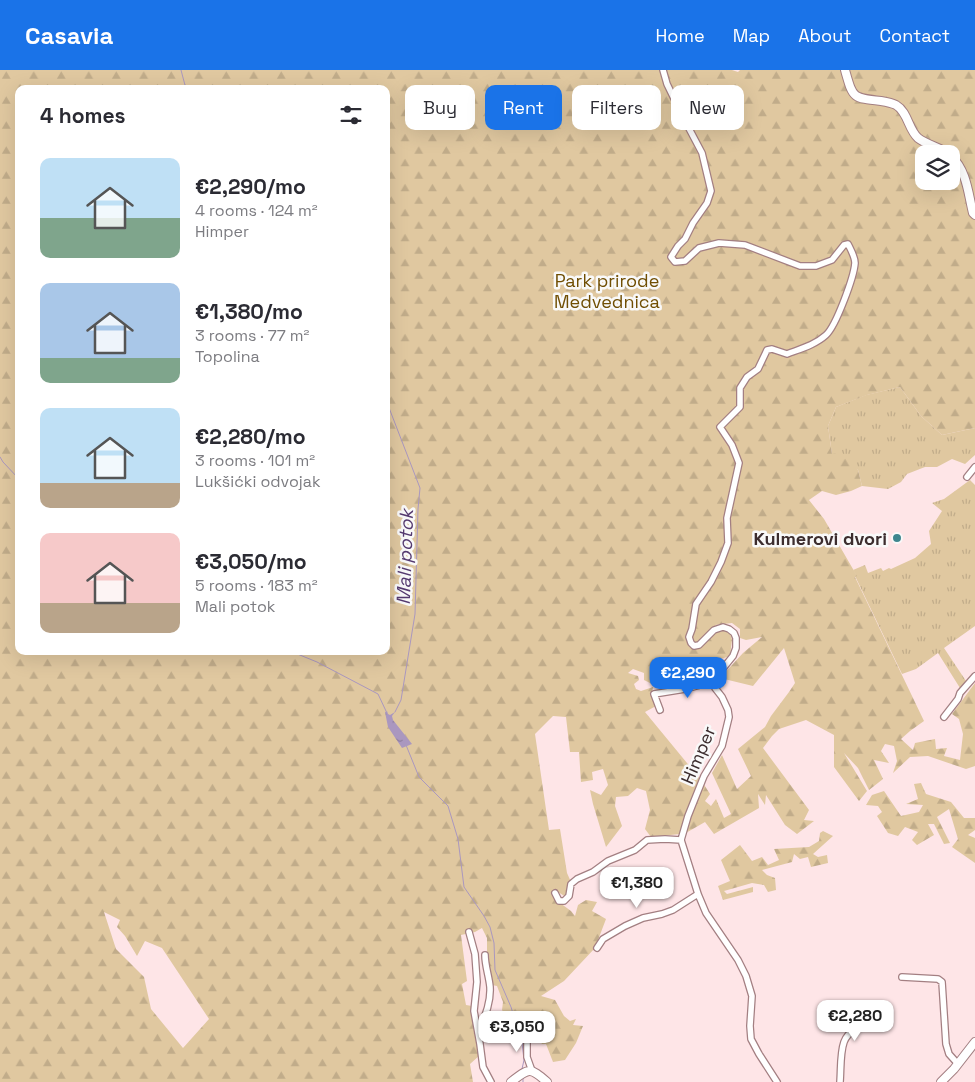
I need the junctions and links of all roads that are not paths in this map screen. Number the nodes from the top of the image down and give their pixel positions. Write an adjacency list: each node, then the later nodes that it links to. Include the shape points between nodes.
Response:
1 (663, 70): 9 (street, via 666,84 702,153 710,191 707,203 671,257 675,262 685,261 699,248 719,242 745,245 800,266 816,266 832,260 848,244 855,261 852,281 827,335 787,354 767,350 758,369 740,388 740,407 720,426 738,463 727,518 728,543 712,582 696,604 689,640 694,646 699,645 714,630 723,627 734,633 736,648 733,656)
2 (844, 70): 3 (main road, via 853,93 898,107 915,134)
3 (932, 145)
4 (960, 167): 5 (main road)
5 (975, 215)
6 (975, 467): 7 (street)
7 (967, 476)
8 (975, 676): 11 (street)
9 (715, 683): 10 (street, via 654,694); 12 (street, Himper, via 728,710 727,727 722,746 699,788)
10 (660, 710)
11 (944, 717)
12 (681, 840): 13 (street, via 647,840 635,850 574,881 564,901 559,901); 14 (street)
13 (555, 894)
14 (698, 894): 16 (street, via 673,910 625,926 603,939); 28 (street, via 706,913 746,976 752,996 751,1039)
15 (469, 932): 21 (street, via 475,954 474,1012)
16 (597, 948)
17 (485, 955): 21 (street, via 490,1001)
18 (902, 977): 23 (street, via 942,982 946,1044 949,1054)
19 (884, 1010): 29 (street, via 854,1029 844,1041)
20 (527, 1031): 24 (street, via 527,1057)
21 (478, 1033): 25 (street, via 483,1067)
22 (975, 1042): 23 (main road)
23 (958, 1064): 30 (main road)
24 (532, 1071): 26 (main road); 27 (main road)
25 (491, 1082)
26 (511, 1082)
27 (547, 1082)
28 (777, 1082)
29 (840, 1082)
30 (941, 1082)

